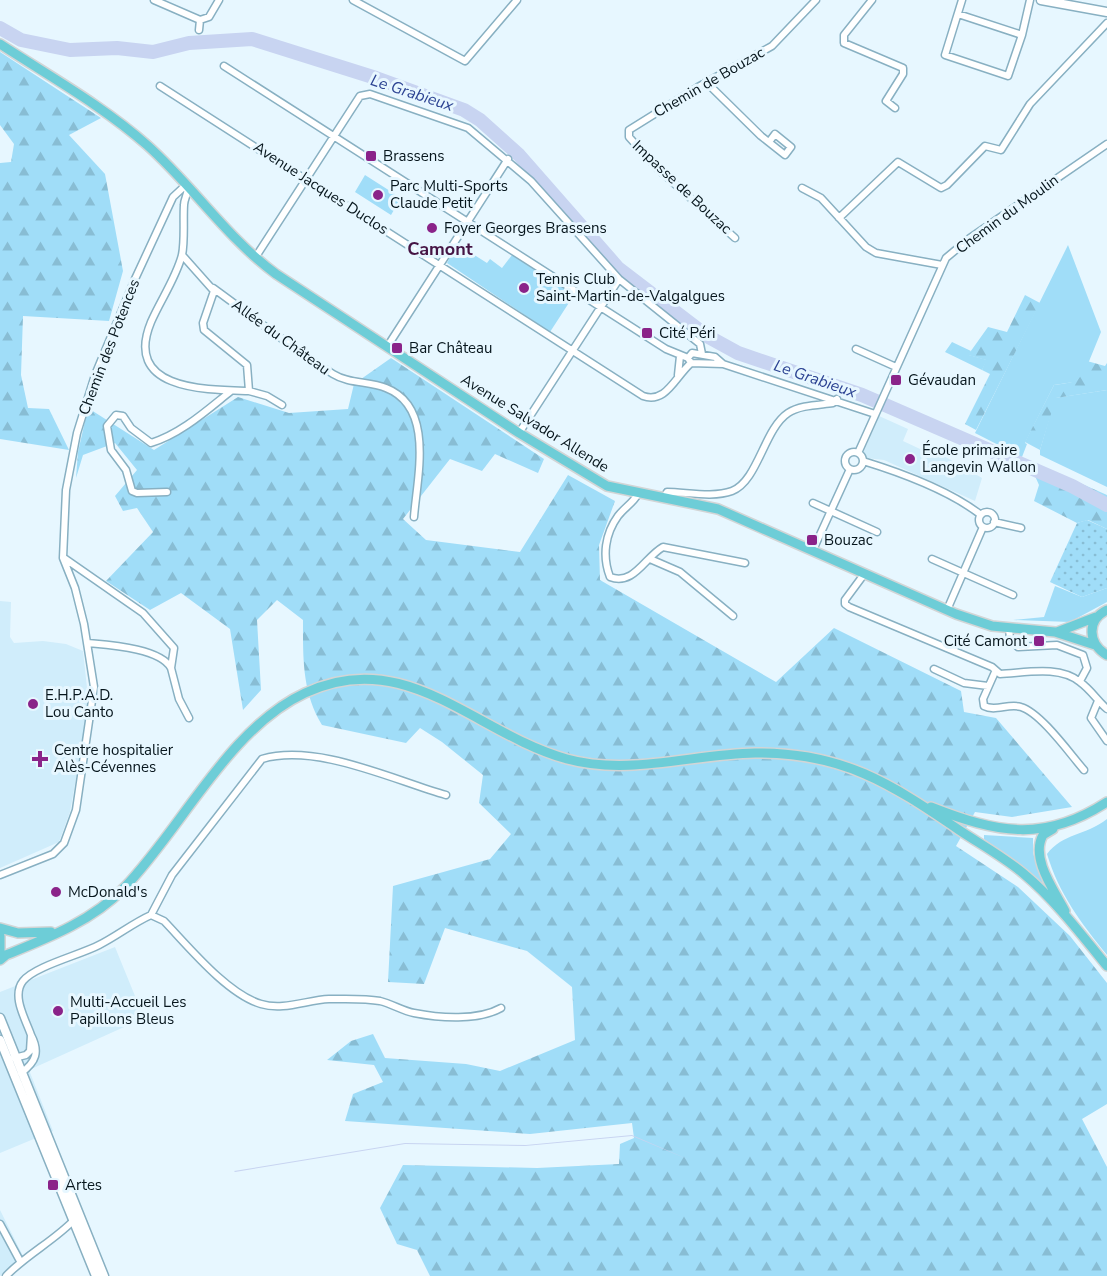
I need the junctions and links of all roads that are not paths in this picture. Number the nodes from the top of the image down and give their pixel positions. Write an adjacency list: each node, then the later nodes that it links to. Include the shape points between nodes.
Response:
1 (154, 0): 10 (street)
2 (219, 0): 13 (street, via 208,17)
3 (353, 0): 4 (street, via 465,61)
4 (517, 0)
5 (816, 0): 19 (street, Chemin de Bouzac, via 772,46)
6 (872, 0): 21 (street, via 844,35 844,43 903,68 886,101)
7 (962, 0): 12 (street)
8 (1030, 0): 16 (street)
9 (1041, 0): 11 (main road)
10 (171, 3): 13 (street)
11 (1107, 12)
12 (958, 14): 16 (street); 16 (street, via 945,55 1008,76)
13 (200, 20): 15 (street)
14 (1107, 23): 30 (street, via 1030,104 1001,150 985,146 941,188 898,162)
15 (199, 30)
16 (1022, 35)
17 (0, 44): 28 (main road, Avenue Salvador Allende, via 136,137)
18 (224, 66): 22 (street)
19 (706, 82): 23 (street, Chemin de Bouzac, via 629,130); 24 (street)
20 (160, 86): 27 (street, Avenue Jacques Duclos)
21 (896, 108)
22 (334, 137): 26 (street, via 364,93 468,128); 27 (street); 31 (street)
23 (628, 137): 32 (street, Impasse de Bouzac)
24 (769, 142)
25 (1107, 144): 36 (street, Chemin du Moulin, via 970,238)
26 (508, 159): 31 (street); 37 (street)
27 (308, 180): 34 (street); 35 (street, Avenue Jacques Duclos)
28 (188, 184): 33 (street); 34 (main road, Avenue Salvador Allende); 71 (street, Chemin des Potences, via 173,197 95,375 77,433 66,490)
29 (802, 188): 30 (street, via 821,198)
30 (839, 218): 36 (street, via 876,253)
31 (467, 222): 35 (street); 39 (street)
32 (735, 238)
33 (182, 255): 38 (street, Allée du Château); 50 (street, via 151,323 144,348 146,355 168,382)
34 (255, 258): 41 (main road, Avenue Salvador Allende)
35 (440, 265): 41 (street); 43 (street, Avenue Jacques Duclos)
36 (942, 265): 48 (street, Chemin du Moulin)
37 (619, 279): 39 (street); 40 (street)
38 (213, 288): 51 (street, via 204,330 247,365); 66 (street, Allée du Château, via 335,375 386,387 404,399 415,417 419,440)
39 (601, 307): 43 (street); 45 (street)
40 (689, 337): 44 (street, via 700,344); 46 (street)
41 (387, 347): 55 (main road, Avenue Salvador Allende)
42 (856, 349): 48 (street)
43 (572, 351): 49 (street, Avenue Jacques Duclos, via 653,399 662,396); 55 (street)
44 (702, 354): 46 (street); 47 (street)
45 (680, 356): 46 (street); 49 (street)
46 (690, 358): 47 (street); 49 (street)
47 (723, 364): 52 (street)
48 (896, 367): 54 (street, Chemin du Moulin)
49 (678, 375)
50 (232, 391): 51 (street); 59 (street, via 171,434 151,443 131,428 123,416 116,415 107,426 111,450 126,470 132,491)
51 (249, 391): 53 (street)
52 (837, 399): 54 (street); 61 (street, via 790,412 780,420 745,480 734,490 667,492)
53 (282, 405)
54 (876, 412): 56 (street, Chemin du Moulin)
55 (519, 433): 60 (main road, Avenue Salvador Allende, via 607,486)
56 (858, 453): 57 (street); 58 (street, via 846,457)
57 (863, 461): 58 (street, via 859,469); 64 (street, via 930,487)
58 (850, 470): 63 (street)
59 (167, 492)
60 (638, 494): 61 (main road, Avenue Salvador Allende); 73 (street, via 617,516 605,543 605,565 610,577 618,580 629,578)
61 (664, 498): 70 (main road, Avenue Salvador Allende, via 718,509)
62 (813, 503): 63 (street)
63 (831, 511): 69 (street); 70 (street)
64 (981, 515): 65 (street); 67 (street)
65 (994, 516): 67 (street, via 991,527); 68 (street)
66 (414, 517)
67 (983, 527): 76 (street)
68 (1021, 528)
69 (877, 532)
70 (813, 550): 75 (main road, Avenue Salvador Allende)
71 (63, 558): 84 (street, Chemin des Potences, via 75,588); 87 (street, via 157,628 174,648)
72 (932, 559): 76 (street)
73 (650, 560): 74 (street, via 653,552 663,547); 80 (street, via 680,572)
74 (745, 563)
75 (865, 573): 78 (main road, Avenue Salvador Allende); 89 (street, via 845,604 992,667)
76 (963, 573): 77 (street); 78 (street)
77 (1013, 595)
78 (947, 610): 82 (main road, Avenue Salvador Allende)
79 (1107, 610): 81 (main road, Avenue Salvador Allende)
80 (733, 616)
81 (1096, 617): 83 (main road, Avenue Salvador Allende); 85 (main road, via 1091,631)
82 (1009, 629): 83 (main road, Avenue Salvador Allende); 90 (street, via 1010,638 1018,647 1058,645 1083,655 1087,668)
83 (1055, 632): 85 (main road, Avenue Salvador Allende)
84 (88, 643): 87 (street, via 140,651 159,657); 101 (street, Chemin des Potences, via 94,687 71,828 53,854)
85 (1095, 645): 86 (main road)
86 (1107, 655)
87 (171, 668): 94 (street)
88 (934, 669): 91 (street, via 964,683)
89 (995, 672): 90 (street, via 1051,672); 91 (street)
90 (1080, 681): 92 (street)
91 (988, 686): 96 (street, via 984,706 1015,706 1031,712)
92 (1098, 701): 93 (street); 95 (street, via 1091,718)
93 (1107, 709)
94 (189, 718)
95 (1107, 741)
96 (1084, 770)
97 (447, 795): 102 (street, via 331,760 279,754 262,759 172,875)
98 (915, 800): 100 (main road, via 991,828 1041,829); 103 (main road, via 1025,874); 105 (main road, via 853,767 786,753 614,766 589,763 544,751 429,692 393,681 341,680 282,704 258,724 124,888 87,918)
99 (1107, 802): 100 (main road)
100 (1059, 825): 103 (main road, via 1043,835 1038,850)
101 (1, 876)
102 (151, 915): 110 (street, via 164,921 237,991 260,1004 276,1007 328,999 376,1001 413,1013 454,1017); 112 (street, via 23,981 18,992 20,1006)
103 (1068, 919): 109 (main road)
104 (0, 928): 105 (main road, via 28,934)
105 (60, 931): 108 (main road)
106 (0, 936): 107 (main road)
107 (0, 955)
108 (0, 960)
109 (1107, 966)
110 (501, 1008)
111 (0, 1018): 114 (main road)
112 (31, 1035): 114 (street, via 30,1051); 115 (street, via 37,1051 35,1060)
113 (0, 1040): 114 (main road)
114 (12, 1059): 115 (main road); 116 (main road)
115 (21, 1073): 116 (main road)
116 (78, 1218): 118 (street); 120 (main road); 121 (main road)
117 (0, 1224): 118 (street)
118 (20, 1261): 119 (street)
119 (6, 1276)
120 (96, 1276)
121 (104, 1276)

